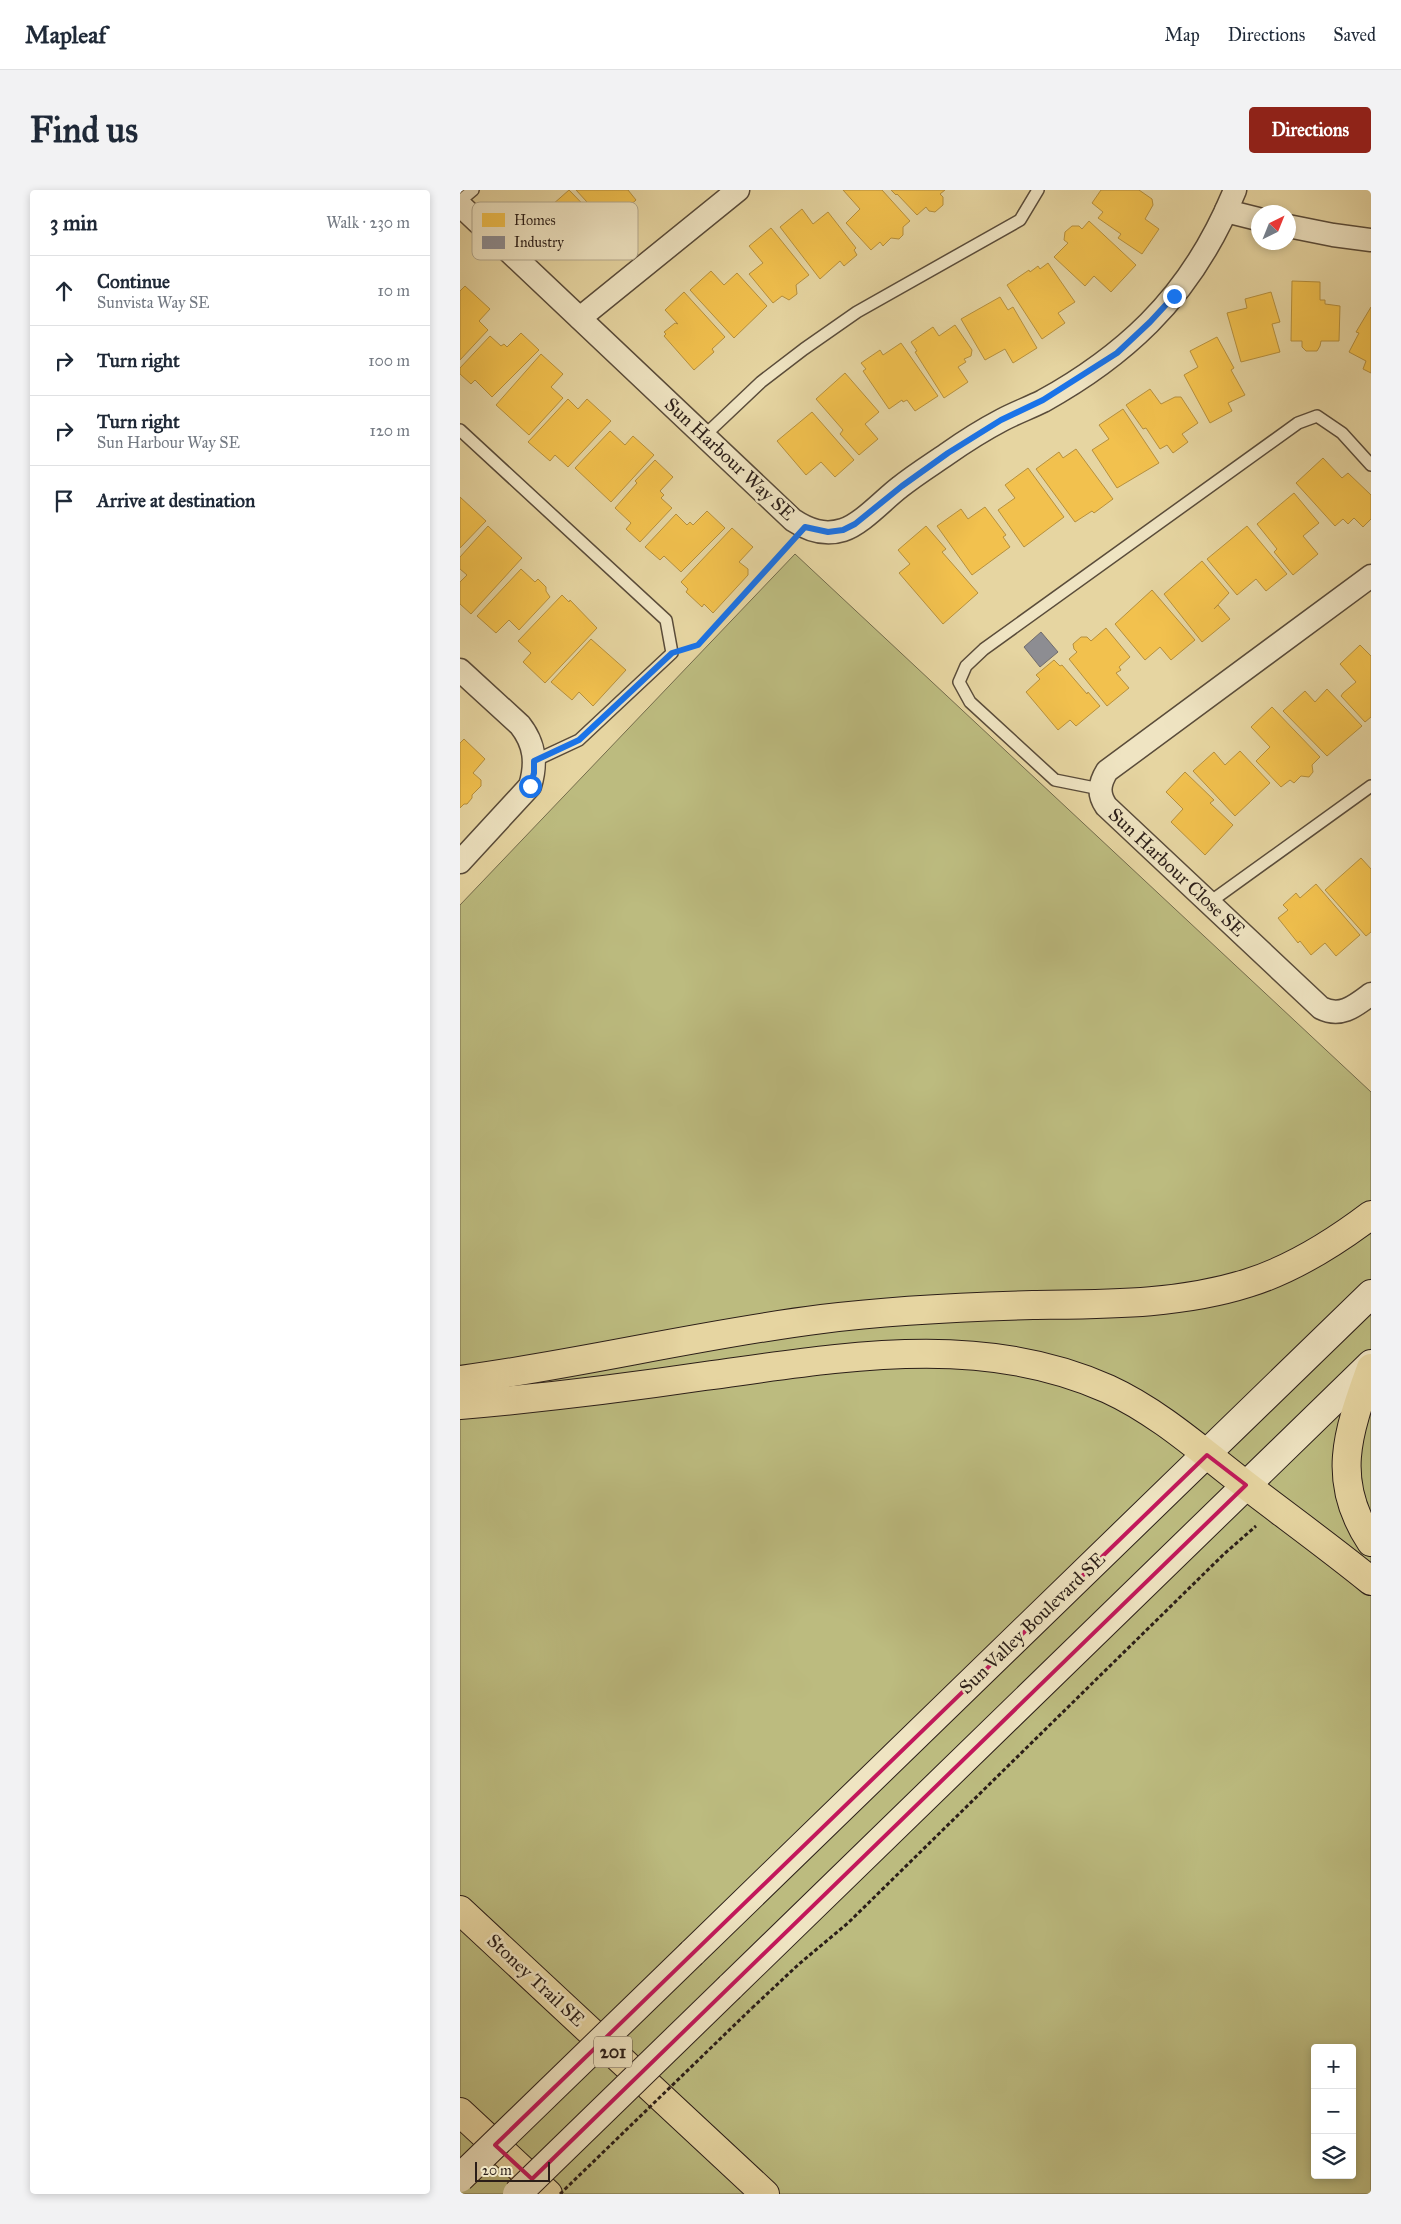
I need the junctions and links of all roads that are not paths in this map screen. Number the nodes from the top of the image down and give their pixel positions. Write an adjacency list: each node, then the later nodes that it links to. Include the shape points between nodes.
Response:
1 (472, 190): 5 (lane)
2 (738, 190): 13 (street)
3 (1038, 190): 15 (lane, via 1020,220 857,312 761,382)
4 (1235, 190): 7 (street, Sun Harbour Way SE)
5 (460, 201)
6 (460, 205): 8 (street, Sun Harbour Way SE)
7 (1226, 211): 9 (street); 15 (street, Sun Harbour Way SE, via 1211,242 1174,296 1117,353 1043,400 1001,420 948,453 843,530 828,532 805,527 793,520)
8 (472, 216)
9 (1251, 217)
10 (1296, 228): 11 (street)
11 (1371, 240)
12 (518, 260): 13 (street, Sun Harbour Way SE)
13 (580, 318): 15 (street, Sun Harbour Way SE)
14 (460, 430): 19 (lane, via 666,620 672,653 579,740)
15 (704, 436)
16 (1371, 465): 21 (lane, via 1342,432 1317,416 1298,423 984,649 966,666 959,682 970,702 1055,780)
17 (1371, 576): 21 (street, Sun Harbour Close SE, via 1107,771)
18 (460, 670): 19 (street, via 527,735)
19 (534, 761): 22 (street, via 534,773 526,791)
20 (1371, 786): 23 (lane)
21 (1100, 789): 23 (street, Sun Harbour Close SE, via 1106,806)
22 (460, 862)
23 (1210, 902): 24 (street, Sun Harbour Close SE, via 1321,1008 1342,1012)
24 (1371, 994)
25 (1371, 1215): 29 (highway, via 1322,1249 1291,1265 1250,1282 1201,1294 1147,1301 912,1311 823,1319)
26 (1371, 1294): 31 (main road, Sun Valley Boulevard SE)
27 (1371, 1364): 32 (main road)
28 (1371, 1368): 33 (highway, via 1350,1429 1346,1464 1351,1505)
29 (460, 1380)
30 (460, 1405): 31 (highway, via 858,1356 962,1354 1042,1368 1098,1385 1150,1412)
31 (1207, 1454): 32 (highway); 37 (main road, Sun Valley Boulevard SE, bridge)
32 (1246, 1485): 34 (highway); 38 (main road, bridge)
33 (1371, 1542)
34 (1371, 1581)
35 (460, 1910): 40 (highway, Stoney Trail SE / 201)
36 (460, 2112): 39 (highway)
37 (460, 2178)
38 (516, 2194)
39 (548, 2194)
40 (765, 2194)

